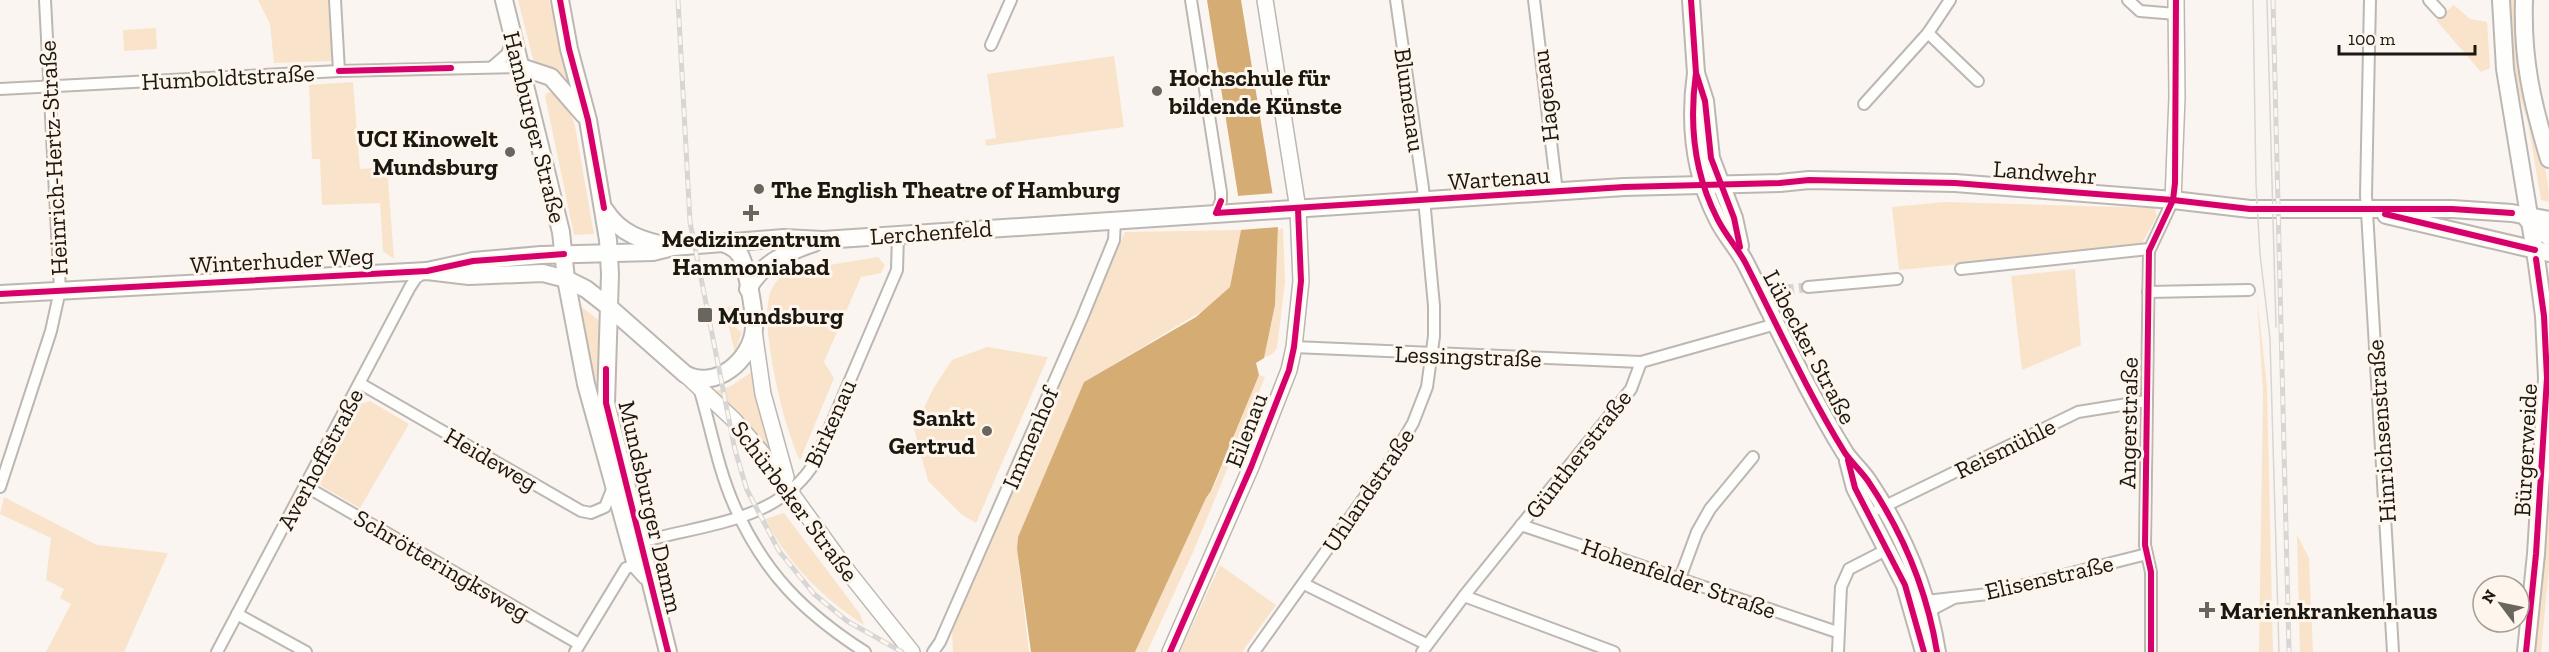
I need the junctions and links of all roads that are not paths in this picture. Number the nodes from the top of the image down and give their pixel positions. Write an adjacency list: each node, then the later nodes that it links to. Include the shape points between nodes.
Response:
1 (45, 0): 26 (street, Heinrich-Hertz-Straße)
2 (335, 0): 24 (street)
3 (504, 0): 20 (main road, Hamburger Straße)
4 (560, 0): 31 (main road, Mundsburger Damm)
5 (1011, 0): 21 (street)
6 (1191, 0): 40 (street, via 1221,192)
7 (1265, 0): 38 (street, Eilenau)
8 (1396, 0): 36 (street, Blumenau)
9 (1534, 0): 34 (street, Hagenau)
10 (1691, 0): 33 (main road, Lübecker Straße, via 1696,73 1692,103 1695,152)
11 (1950, 0): 19 (street)
12 (2128, 0): 17 (street, via 2140,11)
13 (2370, 0): 39 (street, Hinrichsenstraße)
14 (2429, 0): 18 (street)
15 (2501, 0): 43 (main road, Bürgerweide, via 2505,69 2523,174)
16 (2524, 0): 32 (main road, via 2526,76)
17 (2176, 7): 35 (street)
18 (2440, 12)
19 (1928, 33): 25 (street); 29 (street)
20 (513, 36): 22 (street, via 507,54); 23 (main road, Hamburger Straße)
21 (991, 45)
22 (492, 67): 23 (street, Humboldtstraße); 24 (street, Humboldtstraße)
23 (521, 67): 27 (main road, via 551,78); 30 (main road, Hamburger Straße)
24 (339, 71): 26 (street, Humboldtstraße)
25 (1978, 81)
26 (49, 86): 28 (street, Humboldtstraße); 57 (street, Heinrich-Hertz-Straße)
27 (561, 88): 30 (main road, via 545,88); 31 (main road)
28 (0, 89)
29 (1864, 104)
30 (532, 107): 48 (main road, Hamburger Straße)
31 (588, 120): 37 (main road, Mundsburger Damm)
32 (2549, 159)
33 (1711, 185): 34 (main road, Wartenau); 35 (main road, Landwehr, via 1809,180 1908,181); 62 (main road, Lübecker Straße, via 1718,221 1742,255)
34 (1557, 192): 36 (main road, Wartenau)
35 (2173, 200): 39 (main road, Landwehr, via 2250,209); 47 (street, Angerstraße)
36 (1422, 201): 38 (main road, Wartenau); 67 (street, Uhlandstraße, via 1434,306)
37 (604, 208): 46 (main road, via 628,234); 49 (main road, Mundsburger Damm)
38 (1298, 209): 40 (main road, Lerchenfeld); 66 (street, Eilenau, via 1301,281)
39 (2368, 210): 43 (main road, Landwehr, via 2489,238); 43 (main road, Landwehr, via 2512,213); 107 (street, Hinrichsenstraße)
40 (1216, 213): 41 (main road, Lerchenfeld)
41 (1114, 220): 42 (main road, Lerchenfeld); 99 (street, Immenhof, via 1114,240 1082,318 974,568)
42 (898, 234): 44 (main road, Lerchenfeld); 77 (street, Birkenau, via 896,275 815,462)
43 (2542, 235): 108 (main road, Bürgerweide, via 2547,378 2541,497)
44 (823, 240): 45 (main road, Lerchenfeld, via 784,238); 56 (main road, via 774,261 762,269)
45 (725, 244): 46 (main road, Lerchenfeld); 56 (main road, via 741,257)
46 (673, 247): 49 (main road, Lerchenfeld)
47 (2149, 249): 50 (street); 60 (street, Angerstraße)
48 (564, 254): 49 (main road, Lerchenfeld); 51 (main road, Winterhuder Weg, via 473,261); 52 (main road, Mundsburger Damm); 55 (main road)
49 (609, 254): 63 (main road, Mundsburger Damm)
50 (1961, 269)
51 (428, 271): 52 (main road, Winterhuder Weg, via 469,276 543,273); 57 (main road, Winterhuder Weg); 70 (street, Averhoffstraße, via 410,286)
52 (566, 279): 55 (main road, Winterhuder Weg); 76 (main road, Mundsburger Damm, via 586,384)
53 (1897, 279): 54 (street)
54 (1808, 287)
55 (586, 289): 63 (main road, Schürbeker Straße)
56 (748, 289): 65 (main road)
57 (60, 290): 61 (main road, Winterhuder Weg); 75 (street, Heinrich-Hertz-Straße, via 51,331)
58 (1784, 290): 62 (street)
59 (2249, 290): 60 (street)
60 (2148, 292): 72 (street, Angerstraße)
61 (0, 294)
62 (1762, 296): 64 (main road, Lübecker Straße)
63 (609, 307): 69 (main road, Schürbeker Straße); 81 (main road, Mundsburger Damm, via 606,403)
64 (1776, 324): 68 (street, Güntherstraße); 78 (main road, Lübecker Straße, via 1846,454 1868,480)
65 (754, 329): 69 (main road, via 746,351 727,372 699,380); 77 (street, via 770,424)
66 (1294, 347): 67 (street, Lessingstraße); 100 (street, Eilenau, via 1289,370 1251,467)
67 (1432, 355): 68 (street, Lessingstraße); 86 (street, Uhlandstraße, via 1427,387 1413,423)
68 (1641, 362): 80 (street, Güntherstraße, via 1630,389)
69 (685, 374): 71 (street, Schürbeker Straße)
70 (361, 384): 74 (street, Averhoffstraße); 76 (street, Heideweg, via 581,511 591,513 605,507)
71 (700, 391): 77 (street, Schürbeker Straße, via 734,420); 79 (street)
72 (2146, 401): 78 (street, Reismühle, via 2078,412); 83 (street, Angerstraße)
73 (1754, 457): 85 (street, via 1710,509)
74 (305, 486): 90 (street, Averhoffstraße); 92 (street, Schrötteringksweg)
75 (0, 487)
76 (613, 487): 84 (main road, Mundsburger Damm)
77 (791, 492): 79 (street, Birkenau, via 780,501); 98 (street, Schürbeker Straße)
78 (1876, 511): 82 (main road, Lübecker Straße); 89 (main road, Lübecker Straße, via 1913,564)
79 (740, 516): 81 (street, Birkenau); 97 (street, via 788,590 823,625)
80 (1521, 525): 85 (street, Hohenfelder Straße); 87 (street, Güntherstraße)
81 (641, 542): 84 (main road, Mundsburger Damm)
82 (1888, 549): 88 (main road, Lübecker Straße); 91 (street, via 1849,570 1841,587)
83 (2147, 554): 89 (street, Elisenstraße, via 1988,594 1946,597); 106 (street, Angerstraße, via 2151,572)
84 (641, 571): 92 (street, via 626,568); 96 (main road, Mundsburger Damm)
85 (1680, 578): 91 (street, Hohenfelder Straße)
86 (1304, 584): 93 (street); 101 (street, Uhlandstraße)
87 (1464, 596): 93 (street, Güntherstraße); 102 (street)
88 (1909, 596): 89 (street); 104 (main road, Lübecker Straße)
89 (1927, 606): 105 (main road, Lübecker Straße)
90 (237, 614): 94 (street, Averhoffstraße); 95 (street)
91 (1837, 632): 103 (street)
92 (577, 648)
93 (1424, 648)
94 (217, 652)
95 (306, 652)
96 (668, 652)
97 (865, 652)
98 (912, 652)
99 (933, 652)
100 (1170, 652)
101 (1254, 652)
102 (1614, 652)
103 (1838, 652)
104 (1924, 652)
105 (1937, 652)
106 (2151, 652)
107 (2393, 652)
108 (2526, 652)

